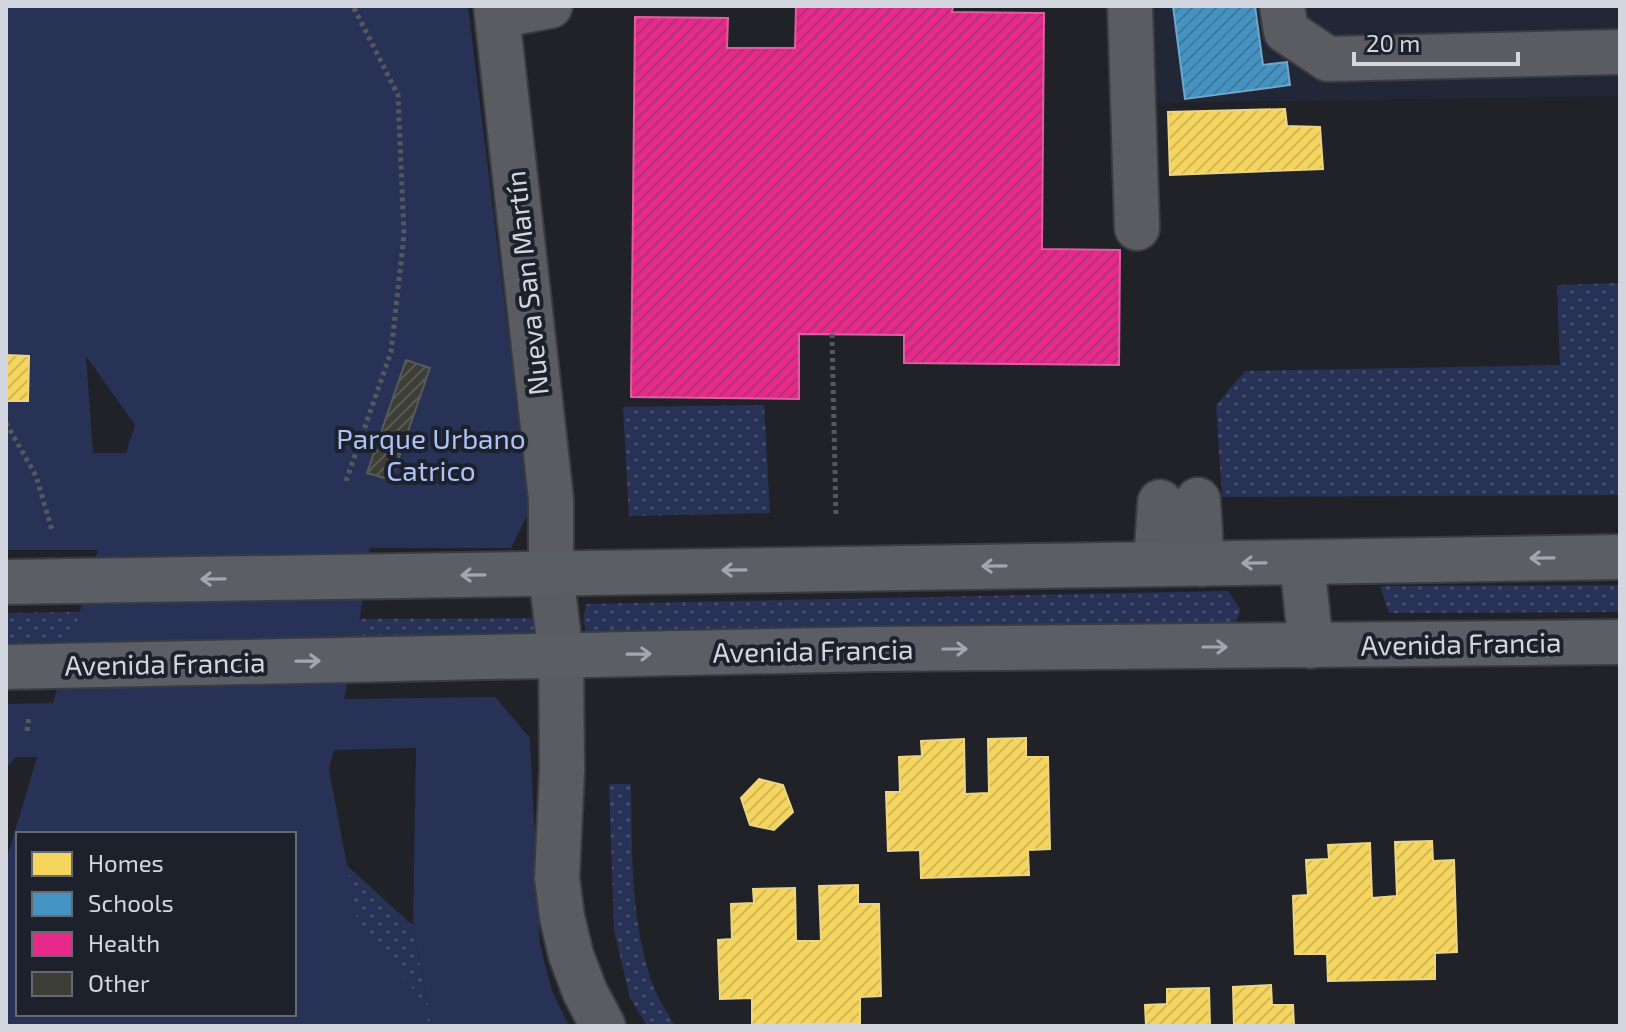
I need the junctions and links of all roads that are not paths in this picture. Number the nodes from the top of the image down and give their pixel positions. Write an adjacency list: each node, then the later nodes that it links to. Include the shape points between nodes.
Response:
1 (550, 6): 4 (street)
2 (1130, 6): 6 (street)
3 (1282, 6): 5 (street, via 1286,31 1328,59)
4 (496, 11): 11 (street, Nueva San Martín, via 551,499)
5 (1620, 52)
6 (1137, 228)
7 (1620, 557): 8 (main road, one-way to 8)
8 (1302, 563): 10 (main road, one-way to 10); 14 (main road)
9 (1156, 564): 10 (main road); 10 (street, via 1179,501); 11 (main road, one-way to 11)
10 (1202, 564)
11 (551, 574): 12 (main road, one-way to 12); 15 (street, Nueva San Martín)
12 (6, 582)
13 (1620, 642): 14 (main road, Avenida Francia)
14 (1311, 646): 15 (main road, Avenida Francia, one-way to 14)
15 (561, 656): 16 (main road, Avenida Francia, one-way to 15); 17 (street, Nueva San Martín, via 557,878 571,955)
16 (6, 667)
17 (603, 1026)

